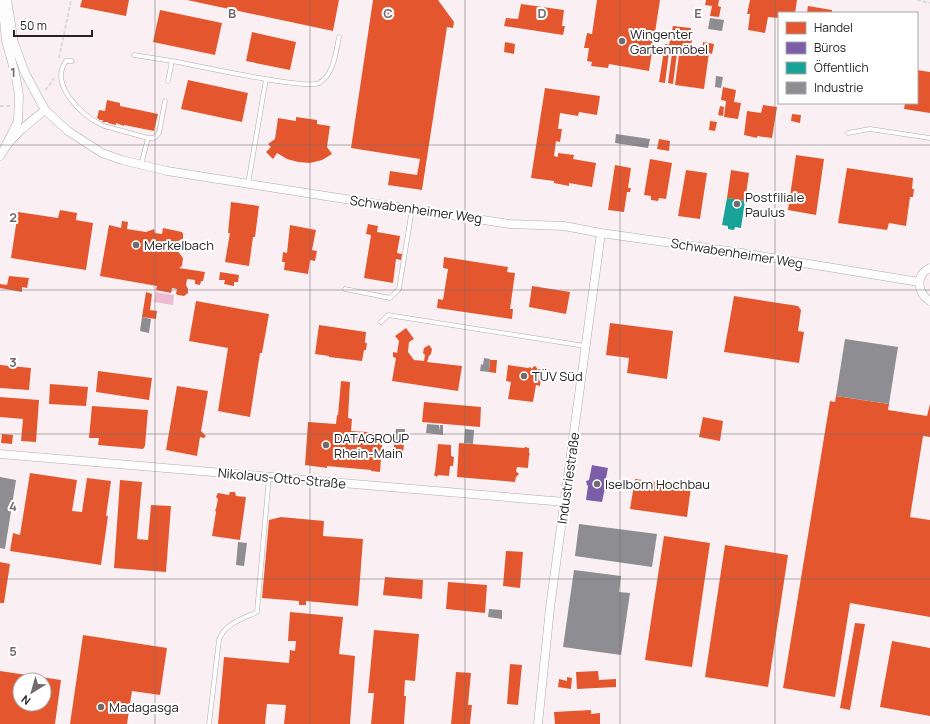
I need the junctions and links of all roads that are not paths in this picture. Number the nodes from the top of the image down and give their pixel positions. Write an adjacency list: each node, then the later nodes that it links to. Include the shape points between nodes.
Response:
1 (2, 0): 14 (street, via 6,41 19,95 18,121)
2 (7, 0): 10 (street, Schwabenheimer Weg, via 14,43 25,73)
3 (339, 37): 7 (lane, via 329,74 319,83 309,85)
4 (134, 55): 6 (lane)
5 (72, 61): 12 (lane, via 64,63 61,80 78,108 100,125)
6 (172, 61): 7 (lane); 8 (lane)
7 (266, 79): 16 (lane)
8 (168, 81)
9 (165, 101): 12 (lane, via 159,133 154,138)
10 (45, 110): 14 (street, via 18,132); 15 (street, Schwabenheimer Weg, via 68,131 102,153)
11 (848, 133): 13 (lane, via 870,129)
12 (148, 138): 15 (lane)
13 (930, 138)
14 (2, 153)
15 (141, 166): 16 (street, Schwabenheimer Weg)
16 (248, 184): 17 (street, Schwabenheimer Weg)
17 (412, 209): 18 (street, Schwabenheimer Weg, via 510,224 564,226); 21 (lane, via 399,289 390,298)
18 (601, 233): 20 (street, Schwabenheimer Weg); 24 (street, Industriestraße)
19 (930, 268): 20 (street, via 923,273)
20 (919, 282): 22 (street, via 921,293)
21 (344, 289)
22 (930, 300)
23 (381, 322): 24 (lane, via 388,315)
24 (586, 346): 27 (street, Industriestraße)
25 (0, 454): 26 (street, Nikolaus-Otto-Straße)
26 (269, 477): 27 (street, Nikolaus-Otto-Straße); 28 (lane, via 257,612 226,627 221,633)
27 (565, 502): 29 (street, Industriestraße, via 548,623)
28 (209, 724)
29 (538, 724)

